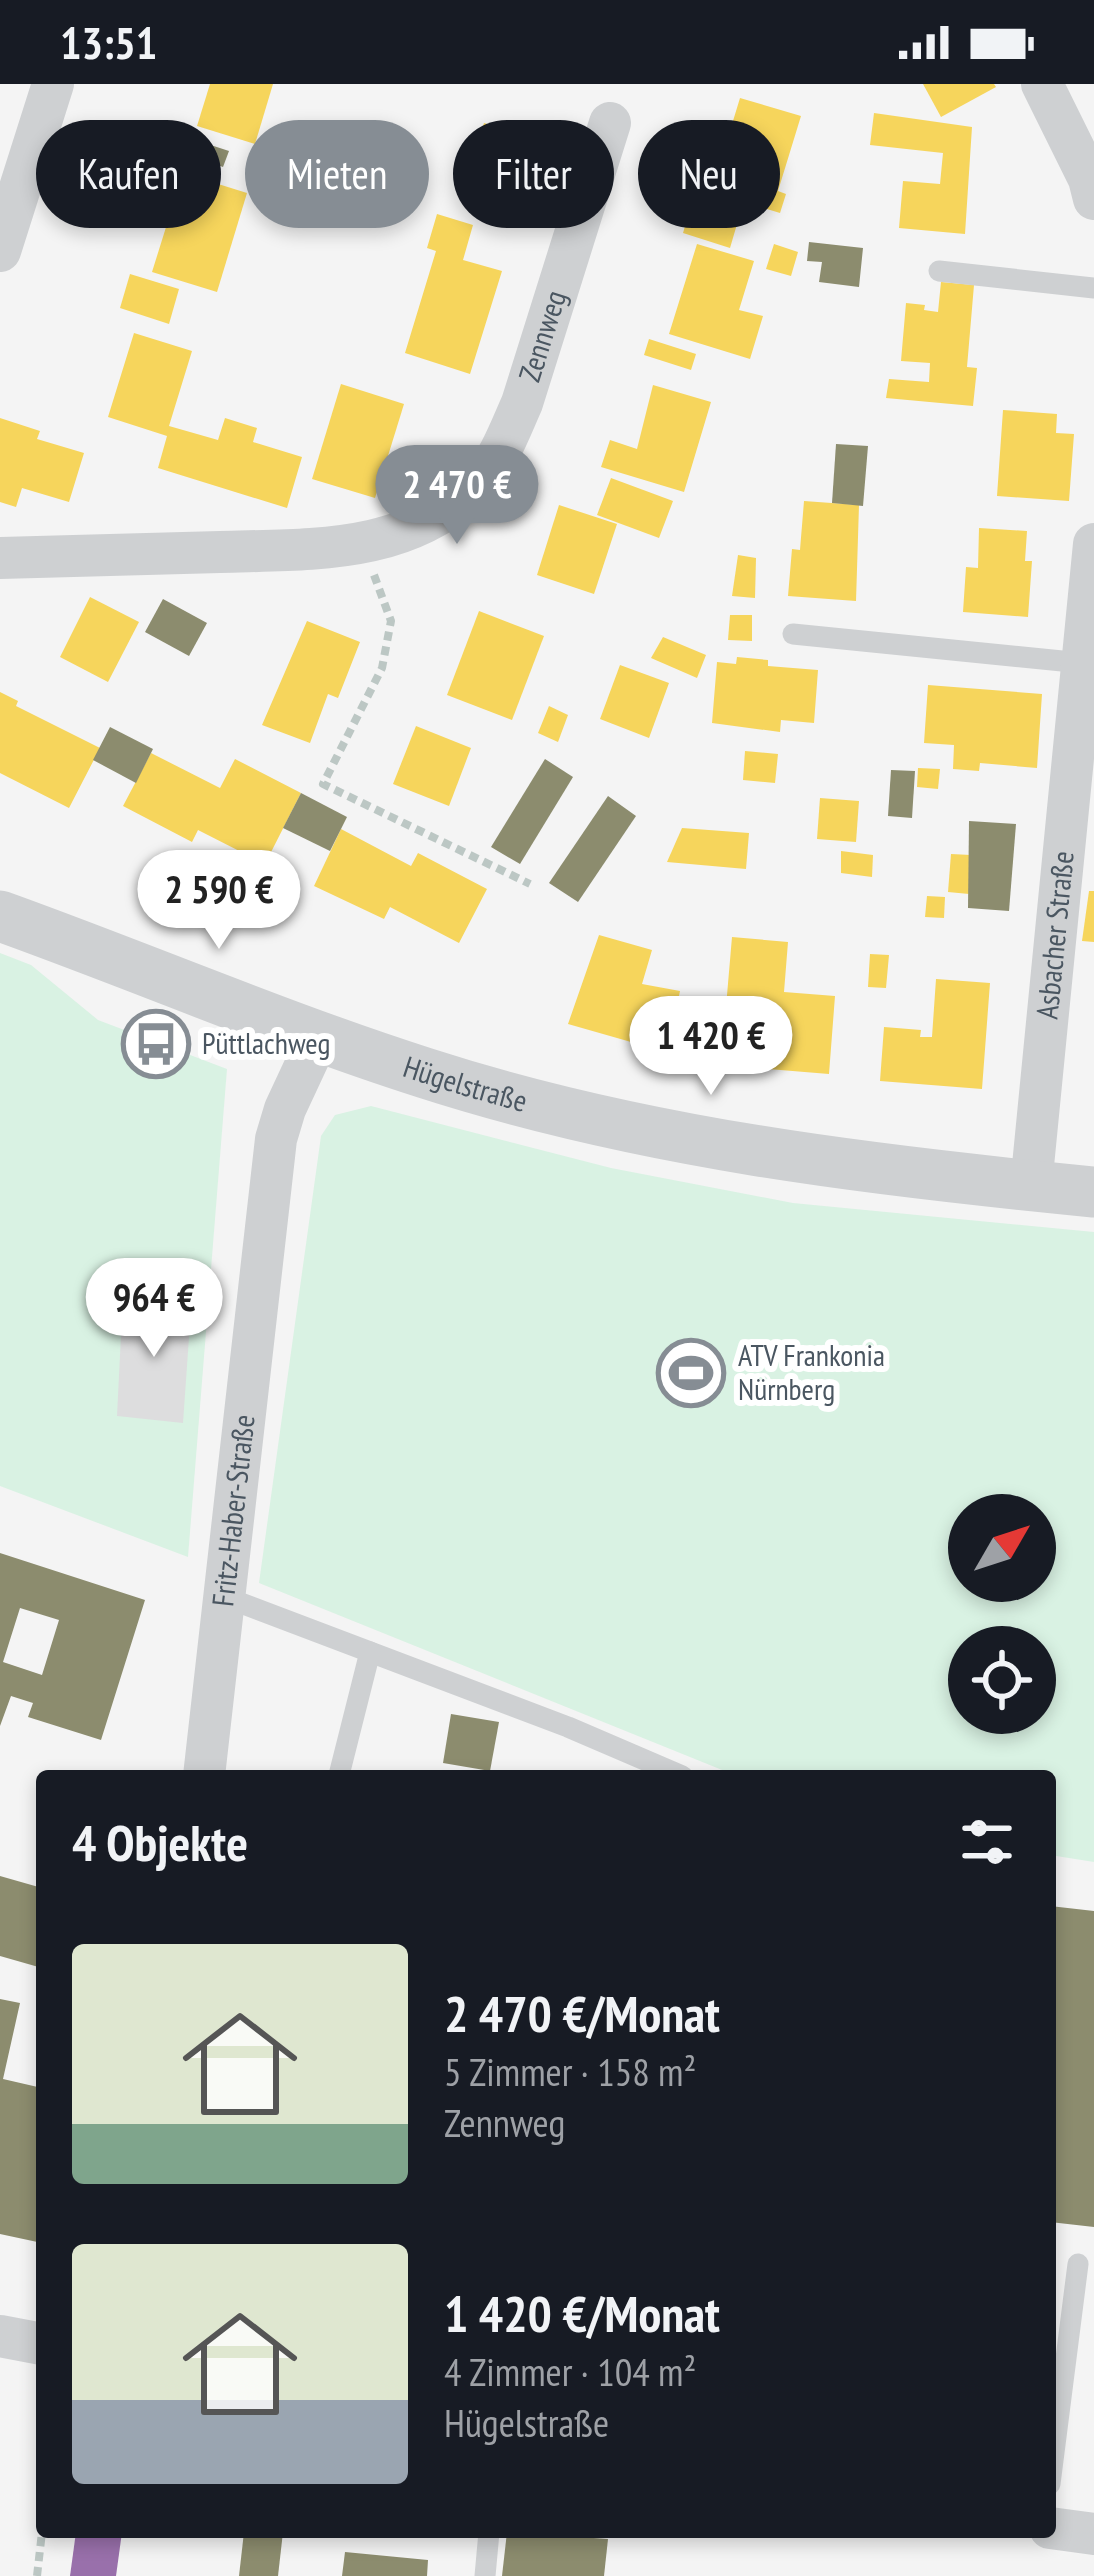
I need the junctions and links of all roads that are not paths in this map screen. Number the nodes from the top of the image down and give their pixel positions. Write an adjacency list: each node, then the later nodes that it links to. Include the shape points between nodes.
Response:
1 (52, 84): 5 (street)
2 (1042, 84): 3 (street)
3 (1094, 199)
4 (577, 228): 9 (street, Zennweg, via 502,447 479,482 446,509 363,545)
5 (0, 251)
6 (938, 271): 7 (lane)
7 (1094, 288)
8 (1094, 544): 11 (street, Asbacher Straße)
9 (0, 558)
10 (793, 634): 11 (lane)
11 (1082, 663): 12 (street, Asbacher Straße)
12 (1084, 736): 15 (street, Asbacher Straße)
13 (0, 916): 14 (street, Hügelstraße)
14 (319, 1036): 15 (street, Hügelstraße, via 620,1125 819,1161); 17 (street, Fritz-Haber-Straße, via 276,1139)
15 (1031, 1186): 16 (street, Hügelstraße)
16 (1094, 1192)
17 (225, 1597): 18 (lane); 19 (street, Fritz-Haber-Straße)
18 (370, 1652): 20 (lane); 21 (lane)
19 (205, 1770)
20 (340, 1770)
21 (668, 1770)
22 (1078, 2264): 25 (lane)
23 (0, 2336): 24 (street)
24 (36, 2343)
25 (1056, 2413)
26 (1056, 2529): 27 (street)
27 (1094, 2534)
28 (488, 2538): 29 (lane)
29 (485, 2576)

